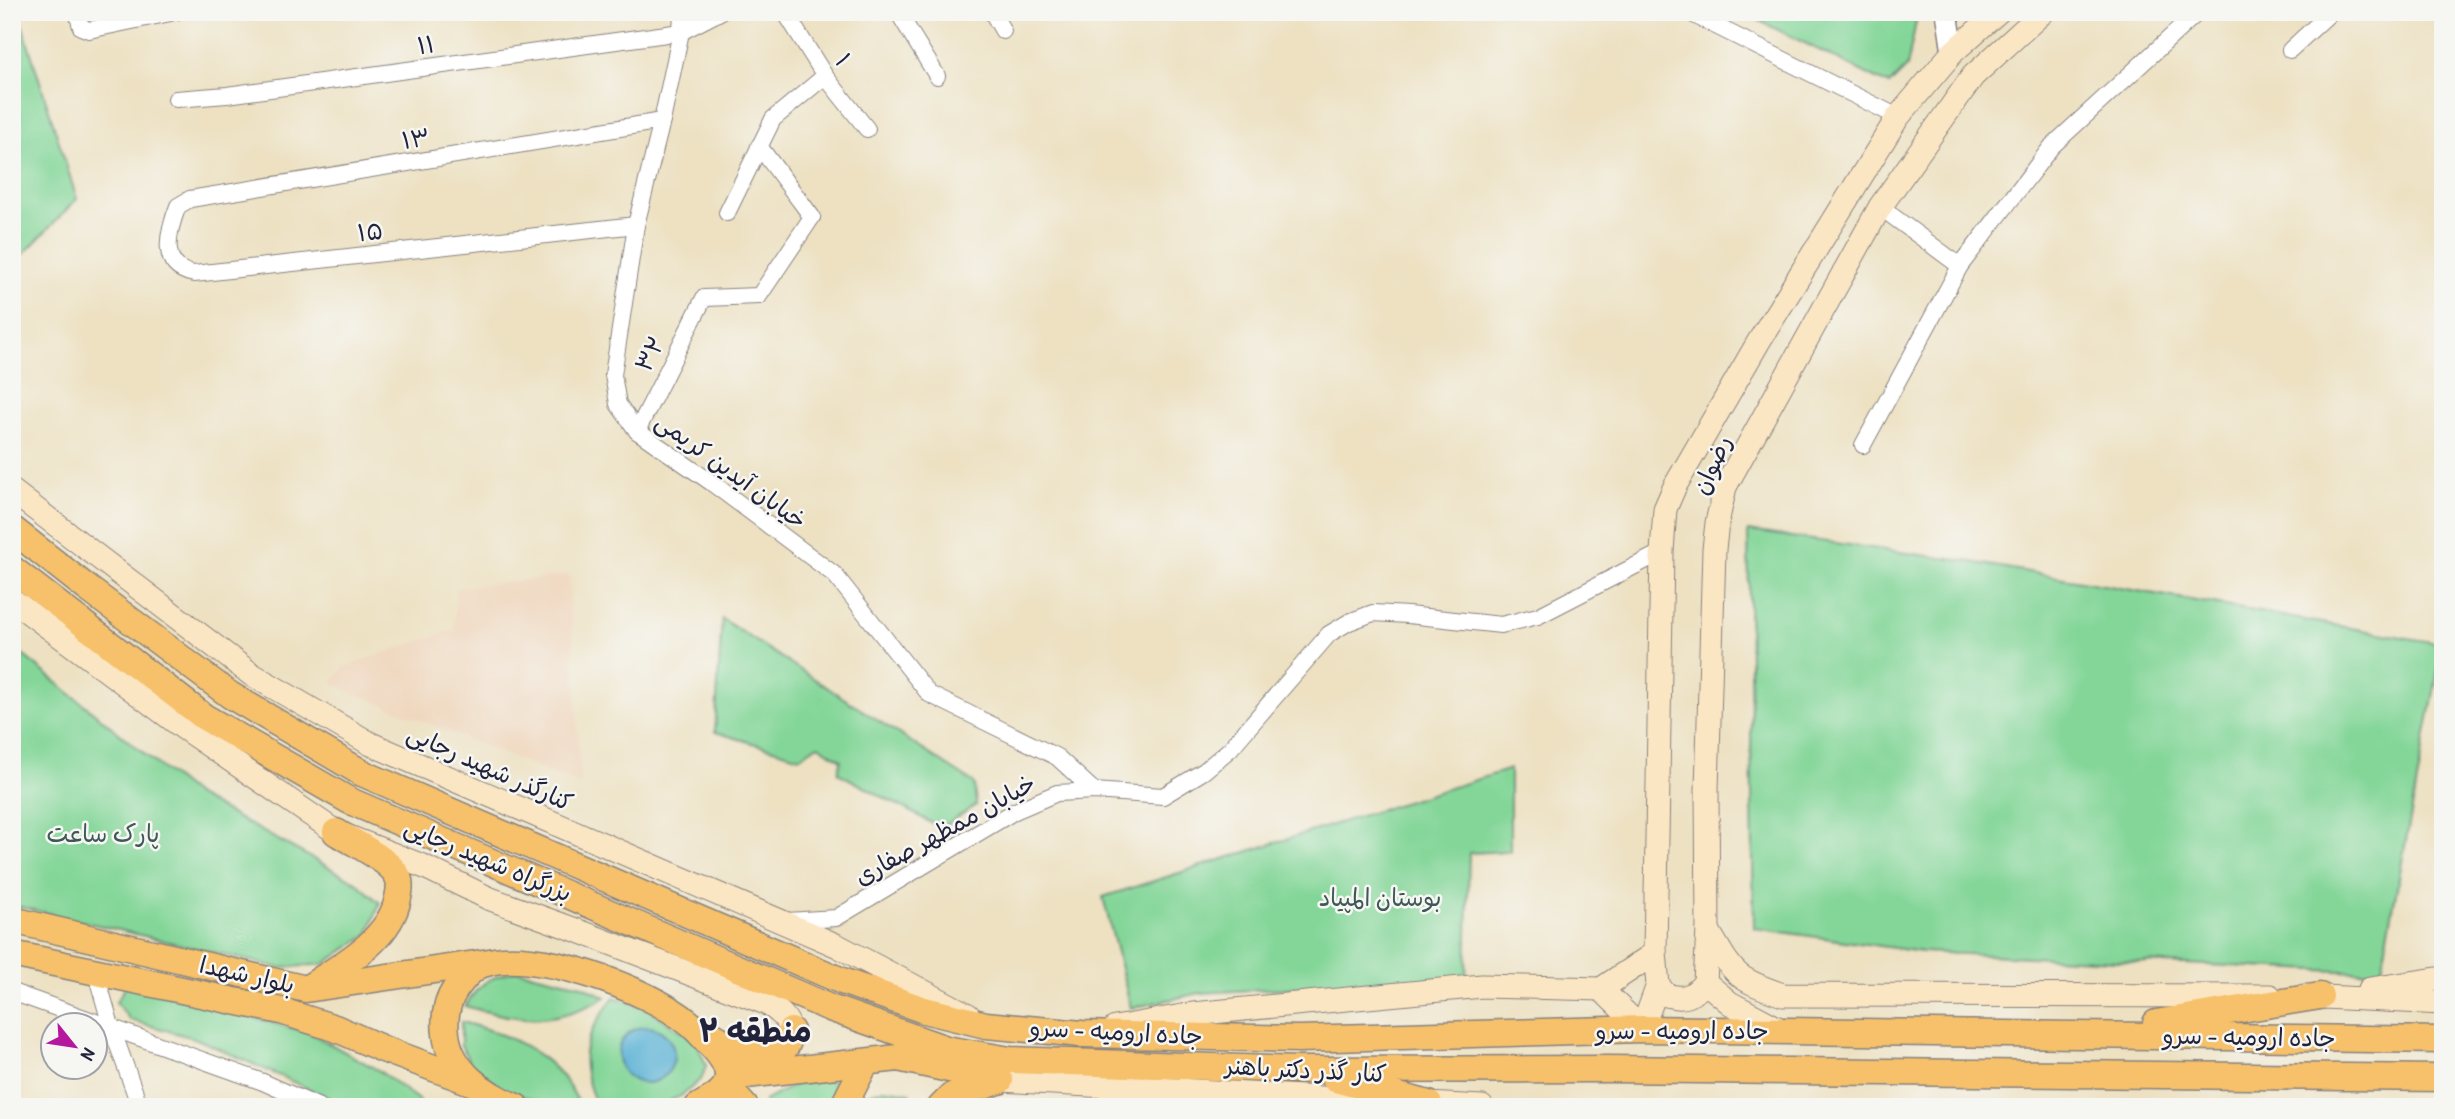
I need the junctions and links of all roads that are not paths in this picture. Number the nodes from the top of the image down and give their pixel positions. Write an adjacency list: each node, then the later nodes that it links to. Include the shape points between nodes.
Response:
1 (77, 12): 2 (street, via 81,27 89,30)
2 (175, 12)
3 (682, 12): 15 (street, خیابان آیدین کریمی)
4 (720, 12): 15 (street, ۱۱)
5 (785, 12): 18 (street, ۱)
6 (898, 12): 19 (street)
7 (992, 12): 14 (street)
8 (1688, 12): 22 (street)
9 (1947, 12): 17 (street)
10 (1998, 12): 17 (main road, رضوان)
11 (2043, 12): 20 (main road, رضوان)
12 (2198, 12): 30 (street, via 2052,146)
13 (2331, 12): 16 (street)
14 (1003, 30)
15 (681, 32): 21 (street, ۱۱); 23 (street, خیابان آیدین کریمی)
16 (2290, 50)
17 (1953, 52): 20 (street); 22 (main road, رضوان)
18 (825, 76): 24 (street, ۱); 25 (street, via 773,119)
19 (937, 76)
20 (1973, 76): 27 (main road, رضوان)
21 (176, 99)
22 (1898, 117): 35 (main road, رضوان, via 1675,486 1665,509)
23 (662, 121): 26 (street, ۱۳, via 190,199); 29 (street, خیابان آیدین کریمی)
24 (867, 129)
25 (759, 146): 28 (street); 31 (street, ۳۲, via 812,217 759,296 704,298)
26 (178, 206): 29 (street, ۱۵, via 168,242 172,262 180,271 194,274)
27 (1880, 207): 30 (street); 45 (main road, رضوان, via 1725,488 1714,549)
28 (727, 213)
29 (636, 225): 31 (street, خیابان آیدین کریمی, via 613,375 618,404)
30 (1960, 266): 32 (street)
31 (637, 431): 40 (street, خیابان آیدین کریمی, via 835,575 929,694 1058,757)
32 (1863, 445)
33 (12, 491): 44 (main road, کنارگذر شهید رجایی, via 251,674 359,738)
34 (12, 529): 59 (main road, بزرگراه شهید رجایی, via 230,695 362,773 842,981)
35 (1662, 552): 40 (street, خیابان ممظهر صفاری, via 1538,616 1501,625 1373,613 1349,622 1329,634 1230,749 1204,771 1163,796); 47 (main road, رضوان)
36 (12, 569): 39 (main road, بزرگراه شهید رجایی)
37 (12, 581): 39 (main road)
38 (12, 600): 41 (main road, via 185,729)
39 (68, 613): 70 (main road, بزرگراه شهید رجایی, via 204,717 350,801 830,1008)
40 (1094, 791): 42 (street, خیابان ممظهر صفاری, via 1057,793 1015,811)
41 (336, 832): 54 (main road, via 396,873 400,888 397,904 379,936); 64 (main road, via 488,898 766,1003 780,1011)
42 (836, 918): 44 (street); 46 (street)
43 (12, 920): 54 (main road, بلوار شهدا)
44 (782, 922): 46 (main road, کنارگذر شهید رجایی)
45 (1707, 930): 52 (main road, رضوان); 57 (main road, via 1732,971 1749,984 1783,995)
46 (838, 946): 61 (main road, کنارگذر شهید رجایی)
47 (1655, 953): 53 (main road, رضوان); 55 (main road)
48 (12, 954): 50 (main road, بلوار شهدا)
49 (484, 963): 54 (main road, بلوار شهدا); 60 (main road, بلوار شهدا, via 503,960 564,966 625,988); 75 (main road, via 453,992 444,1025 452,1058)
50 (96, 973): 62 (street); 75 (main road, بلوار شهدا, via 281,1010)
51 (2443, 978): 57 (main road)
52 (1705, 982): 53 (main road, via 1695,994 1681,999 1666,995); 65 (main road, via 1730,1003)
53 (1658, 985): 63 (main road, رضوان)
54 (306, 989)
55 (1601, 989): 63 (main road); 66 (main road, via 1482,986 1193,1014)
56 (12, 992): 62 (street)
57 (2320, 996): 58 (main road); 67 (main road)
58 (2443, 1003)
59 (924, 1010): 61 (main road, جاده ارومیه - سرو)
60 (689, 1022): 64 (main road, via 760,1058 771,1058 780,1051 789,1042); 74 (main road, via 718,1051)
61 (986, 1025): 66 (main road, جاده ارومیه - سرو)
62 (111, 1026): 78 (street); 79 (street)
63 (1642, 1029): 65 (main road, جاده ارومیه - سرو); 66 (main road, جاده ارومیه - سرو, via 1299,1040)
64 (791, 1031)
65 (1783, 1031): 67 (main road, جاده ارومیه - سرو)
66 (1083, 1034)
67 (2090, 1034): 68 (main road, جاده ارومیه - سرو)
68 (2443, 1040)
69 (866, 1062): 70 (main road, via 898,1058); 74 (main road); 83 (main road)
70 (1005, 1070): 71 (main road, جاده ارومیه - سرو); 77 (main road, کنار گذر دکتر باهنر); 84 (main road, via 952,1096)
71 (1299, 1070): 72 (main road, جاده ارومیه - سرو); 77 (main road)
72 (2394, 1078): 73 (main road, جاده ارومیه - سرو); 76 (main road)
73 (2443, 1078)
74 (727, 1082): 81 (main road, via 718,1096); 82 (main road)
75 (474, 1083): 80 (main road)
76 (2443, 1085)
77 (1429, 1104): 85 (main road, کنار گذر دکتر باهنر)
78 (140, 1107)
79 (319, 1107)
80 (516, 1107)
81 (698, 1107)
82 (746, 1107)
83 (843, 1107)
84 (941, 1107)
85 (1482, 1107)

